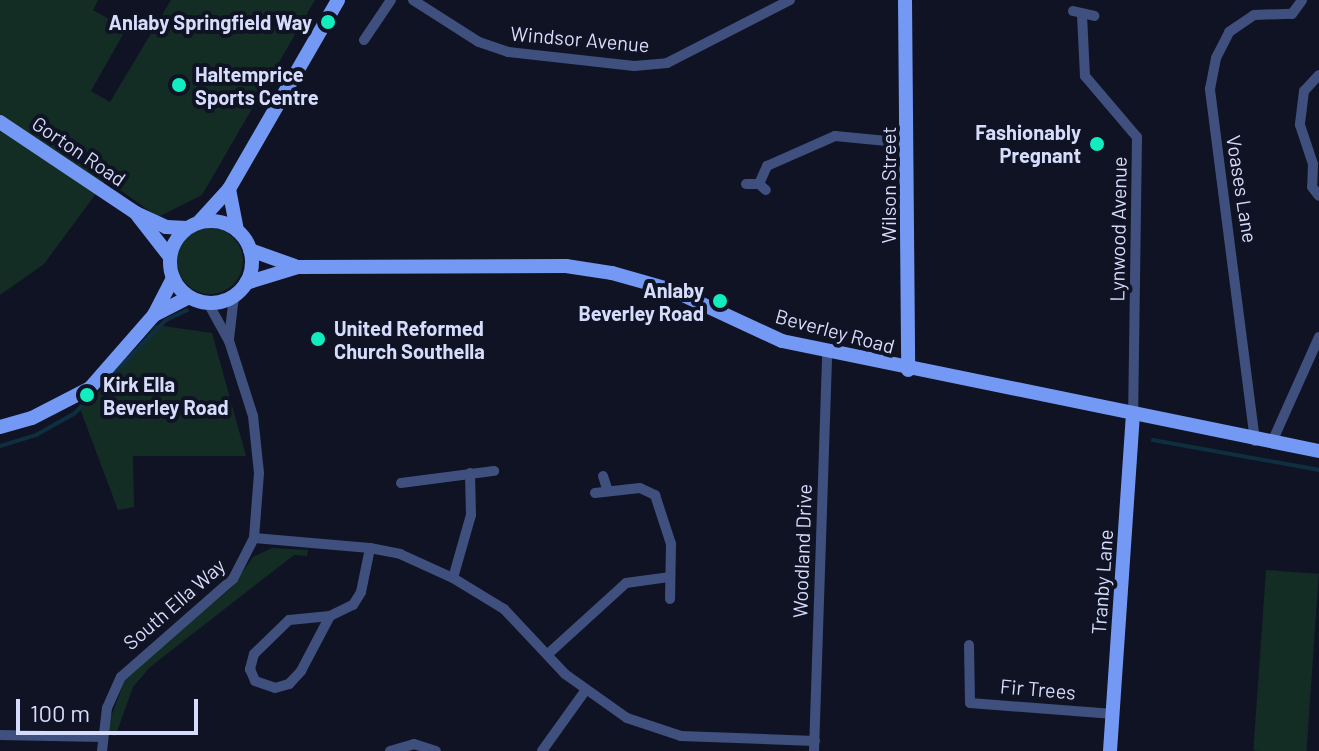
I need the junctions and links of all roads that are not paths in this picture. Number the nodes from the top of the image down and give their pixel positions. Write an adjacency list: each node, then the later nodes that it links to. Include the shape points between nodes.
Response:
1 (338, 0): 14 (main road)
2 (391, 0): 8 (street)
3 (413, 0): 4 (street, Windsor Avenue, via 479,42 508,52 634,66 667,63)
4 (790, 0)
5 (905, 0): 11 (main road, Wilson Street)
6 (1302, 0): 34 (street, Voases Lane, via 1292,14 1254,15 1229,32 1216,58 1210,89)
7 (1083, 14): 32 (street, Lynwood Avenue, via 1085,76 1137,137)
8 (364, 40)
9 (1319, 75): 12 (street, via 1304,91 1300,125)
10 (0, 122): 16 (main road, Gorton Road)
11 (908, 143): 13 (street, via 835,136 767,166 763,187); 31 (main road, Wilson Street)
12 (1316, 162): 15 (street, via 1312,187)
13 (746, 184)
14 (229, 189): 17 (main road); 18 (main road)
15 (1319, 196)
16 (136, 213): 17 (main road, Gorton Road, via 166,227); 20 (main road, Gorton Road)
17 (193, 225): 18 (main road, via 213,221); 20 (main road)
18 (237, 230): 19 (main road)
19 (250, 250): 21 (main road, Beverley Road); 23 (main road)
20 (170, 257): 22 (main road)
21 (298, 267): 23 (main road, Beverley Road); 30 (main road, Beverley Road, via 566,266 612,273 672,290 782,341)
22 (173, 278): 25 (main road); 27 (main road)
23 (246, 283): 24 (main road)
24 (234, 296): 26 (main road); 29 (street, South Ella Way)
25 (189, 297): 26 (main road); 27 (main road)
26 (208, 303): 29 (street, South Ella Way)
27 (154, 315): 33 (main road, via 90,388 32,418)
28 (1319, 337): 35 (street)
29 (229, 341): 43 (street, South Ella Way, via 255,429 259,507)
30 (827, 352): 31 (main road, Beverley Road); 55 (street, Woodland Drive)
31 (908, 370): 32 (main road, Beverley Road)
32 (1133, 416): 34 (main road, Beverley Road); 52 (main road, Tranby Lane)
33 (0, 427)
34 (1255, 441): 35 (main road, Beverley Road)
35 (1272, 442): 36 (main road, Beverley Road)
36 (1319, 451)
37 (494, 471): 38 (street)
38 (470, 473): 40 (street); 46 (street, via 471,515)
39 (603, 476): 41 (street)
40 (401, 483)
41 (607, 488): 42 (street); 45 (street, via 640,488 655,495 664,509 671,544)
42 (595, 493)
43 (254, 538): 44 (street); 54 (street, South Ella Way, via 233,579 121,677)
44 (370, 548): 46 (street, via 400,554); 48 (street, via 361,592 353,605)
45 (669, 577): 47 (street); 50 (street, via 626,583)
46 (453, 578): 50 (street, via 504,609)
47 (670, 599)
48 (330, 616): 48 (street, via 289,684 275,688 255,681 250,669 254,654 289,620)
49 (969, 645): 52 (street, Fir Trees, via 970,703)
50 (548, 654): 51 (street)
51 (585, 691): 55 (street, via 627,718 681,736); 59 (street)
52 (1114, 714): 60 (main road, Tranby Lane)
53 (0, 735): 54 (street)
54 (102, 737): 56 (street, South Ella Way)
55 (814, 746)
56 (102, 751)
57 (390, 751): 58 (street, via 414,744)
58 (436, 751)
59 (542, 751)
60 (1110, 751)

